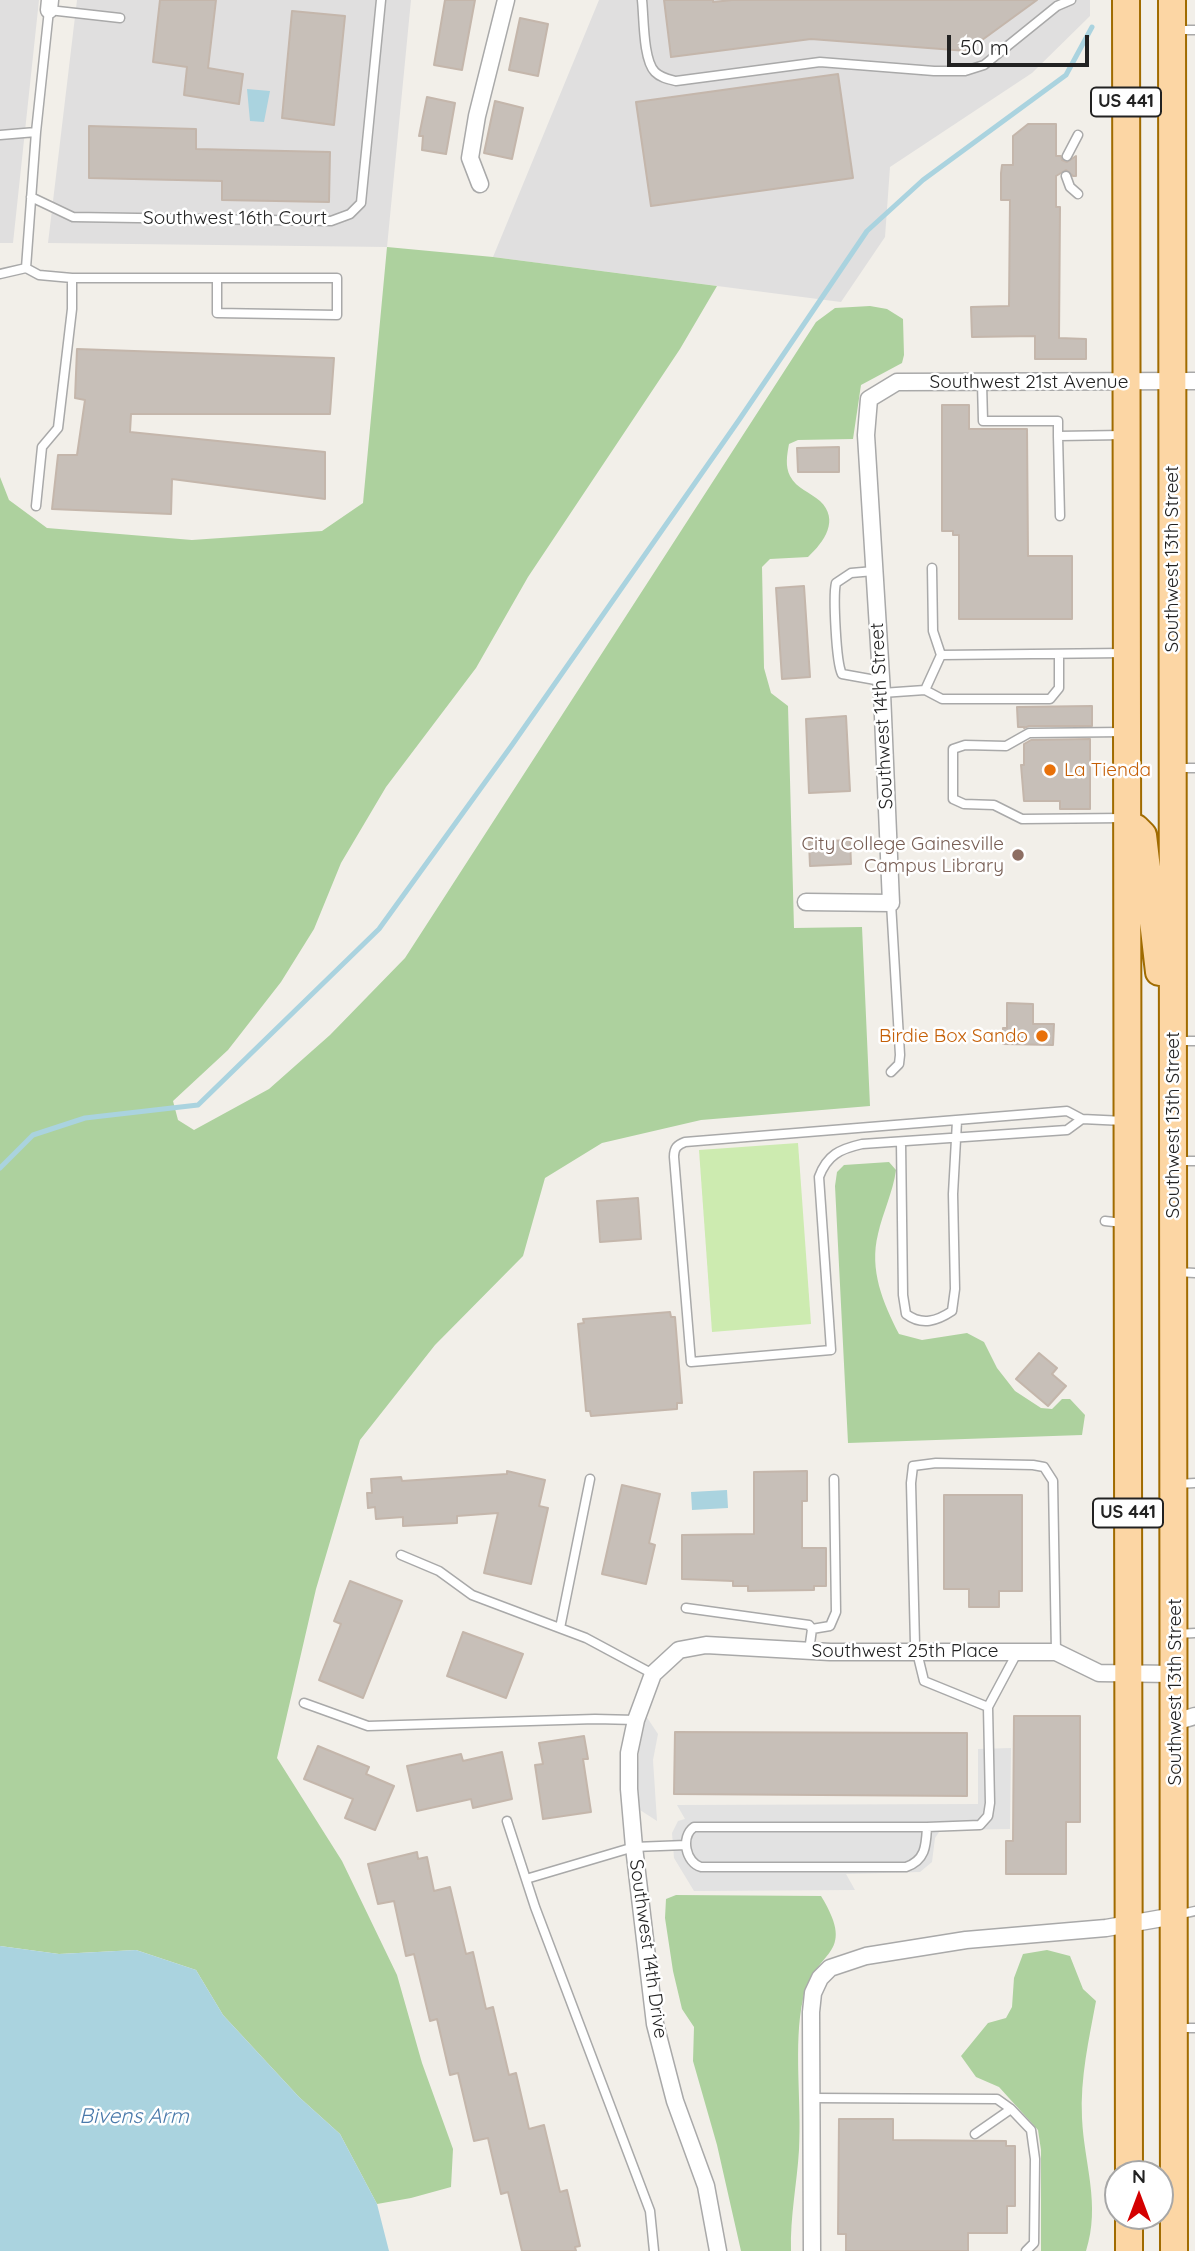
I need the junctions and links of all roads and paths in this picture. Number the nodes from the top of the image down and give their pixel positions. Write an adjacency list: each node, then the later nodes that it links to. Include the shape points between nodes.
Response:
1 (381, 0): 17 (lane, Southwest 16th Court, via 361,203 350,214 331,221 73,218)
2 (506, 0): 15 (street, via 470,158)
3 (642, 0): 4 (lane, via 649,62 663,78 676,81 820,62 965,71 984,65 1057,6)
4 (1071, 0)
5 (1126, 0): 24 (main road, US 441)
6 (1172, 0): 9 (main road, Southwest 13th Street / US 441)
7 (50, 5): 8 (lane); 10 (lane)
8 (120, 18)
9 (1184, 30): 22 (main road, Southwest 13th Street / US 441)
10 (36, 132): 11 (lane); 17 (lane)
11 (0, 135)
12 (1078, 135): 13 (lane)
13 (1067, 156)
14 (1066, 176): 16 (lane)
15 (480, 184)
16 (1078, 194)
17 (31, 197): 18 (lane)
18 (26, 268): 19 (lane); 20 (lane, via 39,275)
19 (0, 274)
20 (72, 278): 21 (lane); 28 (lane, via 58,428 41,447)
21 (217, 278): 21 (lane, via 217,313 337,315 337,278)
22 (1184, 381): 24 (street, Southwest 21st Avenue); 39 (main road, Southwest 13th Street / US 441)
23 (982, 383): 24 (street, Southwest 21st Avenue); 25 (street, Southwest 21st Avenue, via 897,382); 27 (lane, via 984,421 1058,421)
24 (1127, 383): 26 (main road, US 441)
25 (869, 399): 31 (street, Southwest 14th Street, via 866,435)
26 (1127, 435): 27 (lane); 32 (main road, US 441)
27 (1058, 436): 29 (lane)
28 (36, 506)
29 (1060, 516)
30 (932, 568): 34 (lane, via 933,631)
31 (874, 571): 35 (street, Southwest 14th Street); 35 (lane, via 851,573 836,583 837,640 842,674)
32 (1127, 653): 33 (lane); 37 (main road, US 441)
33 (1059, 654): 34 (lane); 36 (lane, via 1059,688 1050,699 943,699)
34 (941, 655): 36 (lane)
35 (881, 687): 36 (lane); 42 (street, Southwest 14th Street)
36 (925, 690)
37 (1127, 732): 38 (main road, US 441); 40 (lane, via 1028,733 1006,746 953,749 953,799 964,804 994,804 1022,819)
38 (1127, 768): 39 (main road); 40 (main road, US 441)
39 (1184, 768): 43 (main road, Southwest 13th Street / US 441)
40 (1127, 818): 43 (main road, via 1143,835 1159,979); 48 (main road, US 441)
41 (806, 902): 42 (street)
42 (891, 903): 45 (lane, Southwest 14th Street, via 900,1055)
43 (1172, 993): 44 (main road, Southwest 13th Street / US 441)
44 (1184, 1041): 51 (main road, Southwest 13th Street / US 441)
45 (891, 1072)
46 (1082, 1119): 47 (lane, via 1067,1111); 48 (lane); 49 (lane, via 1067,1130)
47 (957, 1121): 49 (lane); 50 (lane, via 678,1144 674,1157 691,1362 831,1350 819,1177 823,1165 844,1148)
48 (1127, 1121): 52 (main road, US 441)
49 (957, 1139): 50 (lane); 50 (lane, via 952,1311 927,1322 906,1314 903,1295)
50 (901, 1142)
51 (1184, 1161): 53 (main road, Southwest 13th Street / US 441)
52 (1116, 1222): 53 (main road); 67 (main road, US 441)
53 (1174, 1225): 54 (main road, Southwest 13th Street / US 441)
54 (1184, 1273): 57 (main road, Southwest 13th Street / US 441)
55 (590, 1479): 60 (lane)
56 (834, 1479): 61 (lane, via 836,1612 830,1626)
57 (1185, 1483): 62 (main road, Southwest 13th Street / US 441)
58 (401, 1555): 60 (lane, via 439,1572 472,1595)
59 (686, 1608): 61 (lane, via 801,1623)
60 (560, 1628): 69 (lane, via 586,1638)
61 (812, 1629): 63 (lane)
62 (1185, 1633): 68 (main road, Southwest 13th Street / US 441)
63 (808, 1651): 64 (street, Southwest 25th Place); 69 (street, Southwest 25th Place, via 706,1645 679,1650)
64 (918, 1651): 65 (street, Southwest 25th Place); 66 (lane, via 911,1483 913,1466 936,1463 1033,1465 1050,1474 1055,1506); 71 (lane, via 925,1681)
65 (1018, 1651): 66 (street, Southwest 25th Place); 71 (lane)
66 (1056, 1652): 67 (street, Southwest 25th Place, via 1099,1674)
67 (1128, 1674): 68 (street, Southwest 25th Place); 80 (main road, US 441)
68 (1174, 1674): 72 (main road, Southwest 13th Street / US 441)
69 (651, 1679): 73 (street, Southwest 14th Drive)
70 (304, 1703): 73 (lane, via 368,1726)
71 (988, 1707): 75 (lane, via 988,1816 980,1825)
72 (1185, 1719): 79 (main road, Southwest 13th Street / US 441)
73 (636, 1720): 77 (street, Southwest 14th Drive, via 628,1789)
74 (507, 1821): 78 (lane)
75 (927, 1827): 76 (lane, via 694,1827); 76 (lane, via 921,1859 906,1867 701,1867 690,1859)
76 (686, 1844): 77 (lane)
77 (634, 1847): 78 (lane); 88 (street, Southwest 14th Drive, via 655,2024 675,2101 706,2186)
78 (526, 1879): 87 (lane, via 650,2211)
79 (1185, 1913): 80 (street); 81 (main road, Southwest 13th Street / US 441)
80 (1128, 1925): 82 (street, via 947,1942 866,1956 830,1968 820,1978 811,2012); 85 (main road, US 441)
81 (1185, 2028): 92 (main road, Southwest 13th Street / US 441)
82 (813, 2098): 83 (lane, via 997,2099); 89 (street)
83 (1011, 2109): 84 (lane); 90 (lane, via 1031,2130 1035,2159 1034,2243)
84 (975, 2134)
85 (1129, 2160)
86 (1129, 2230): 91 (main road)
87 (654, 2251)
88 (718, 2251)
89 (812, 2251)
90 (1026, 2251)
91 (1129, 2251)
92 (1174, 2251)

